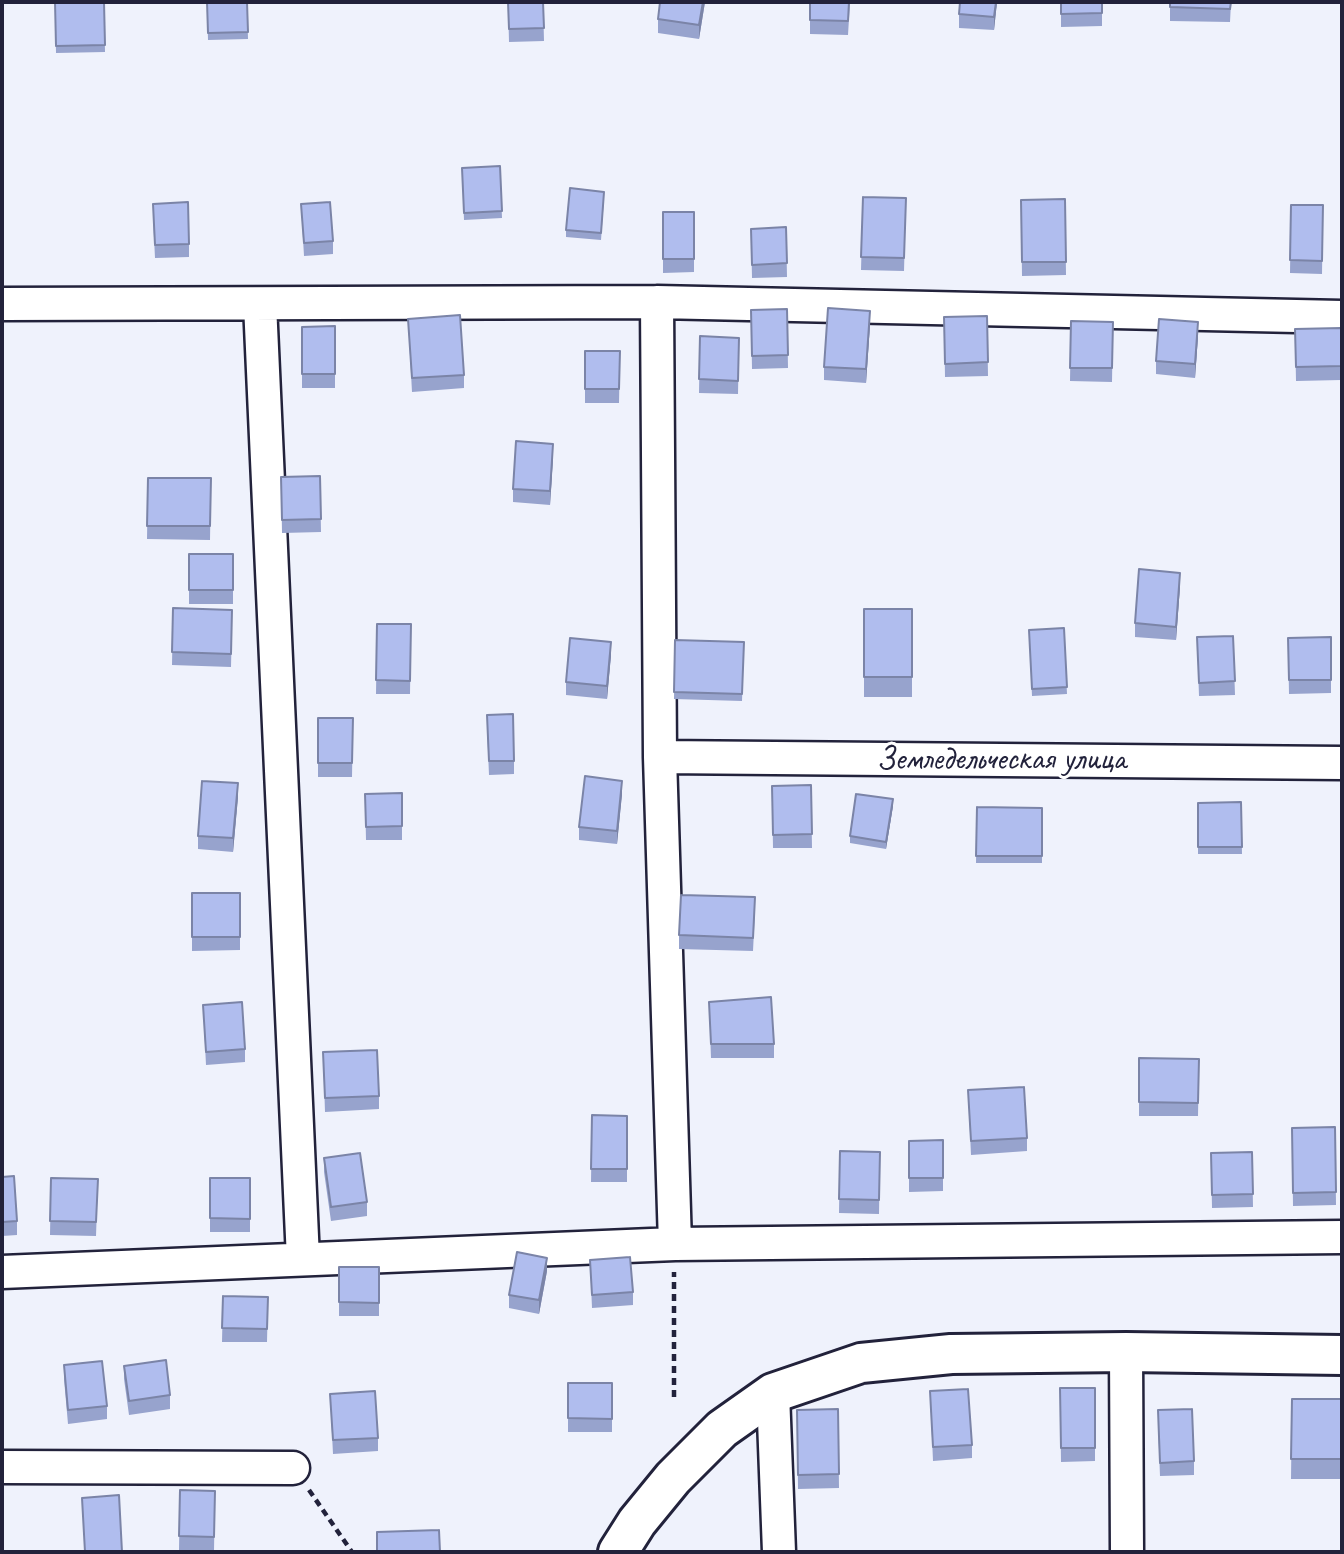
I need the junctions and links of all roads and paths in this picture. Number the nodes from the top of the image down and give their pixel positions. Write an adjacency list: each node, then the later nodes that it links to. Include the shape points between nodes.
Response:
1 (657, 302): 3 (street); 4 (street); 5 (street)
2 (2, 304): 3 (street)
3 (260, 304): 9 (street)
4 (1342, 317)
5 (660, 757): 6 (street, Земледельческая улица); 8 (street)
6 (1342, 763)
7 (1342, 1237): 8 (street)
8 (675, 1244): 9 (street); 14 (path)
9 (303, 1259): 10 (street)
10 (2, 1272)
11 (1126, 1352): 12 (main road); 13 (main road, via 951,1354 860,1363); 20 (street)
12 (1342, 1355)
13 (774, 1393): 18 (main road, via 722,1429 673,1478); 19 (street)
14 (674, 1397)
15 (2, 1467): 16 (street)
16 (293, 1468): 17 (path)
17 (352, 1552)
18 (618, 1552)
19 (779, 1552)
20 (1127, 1552)

